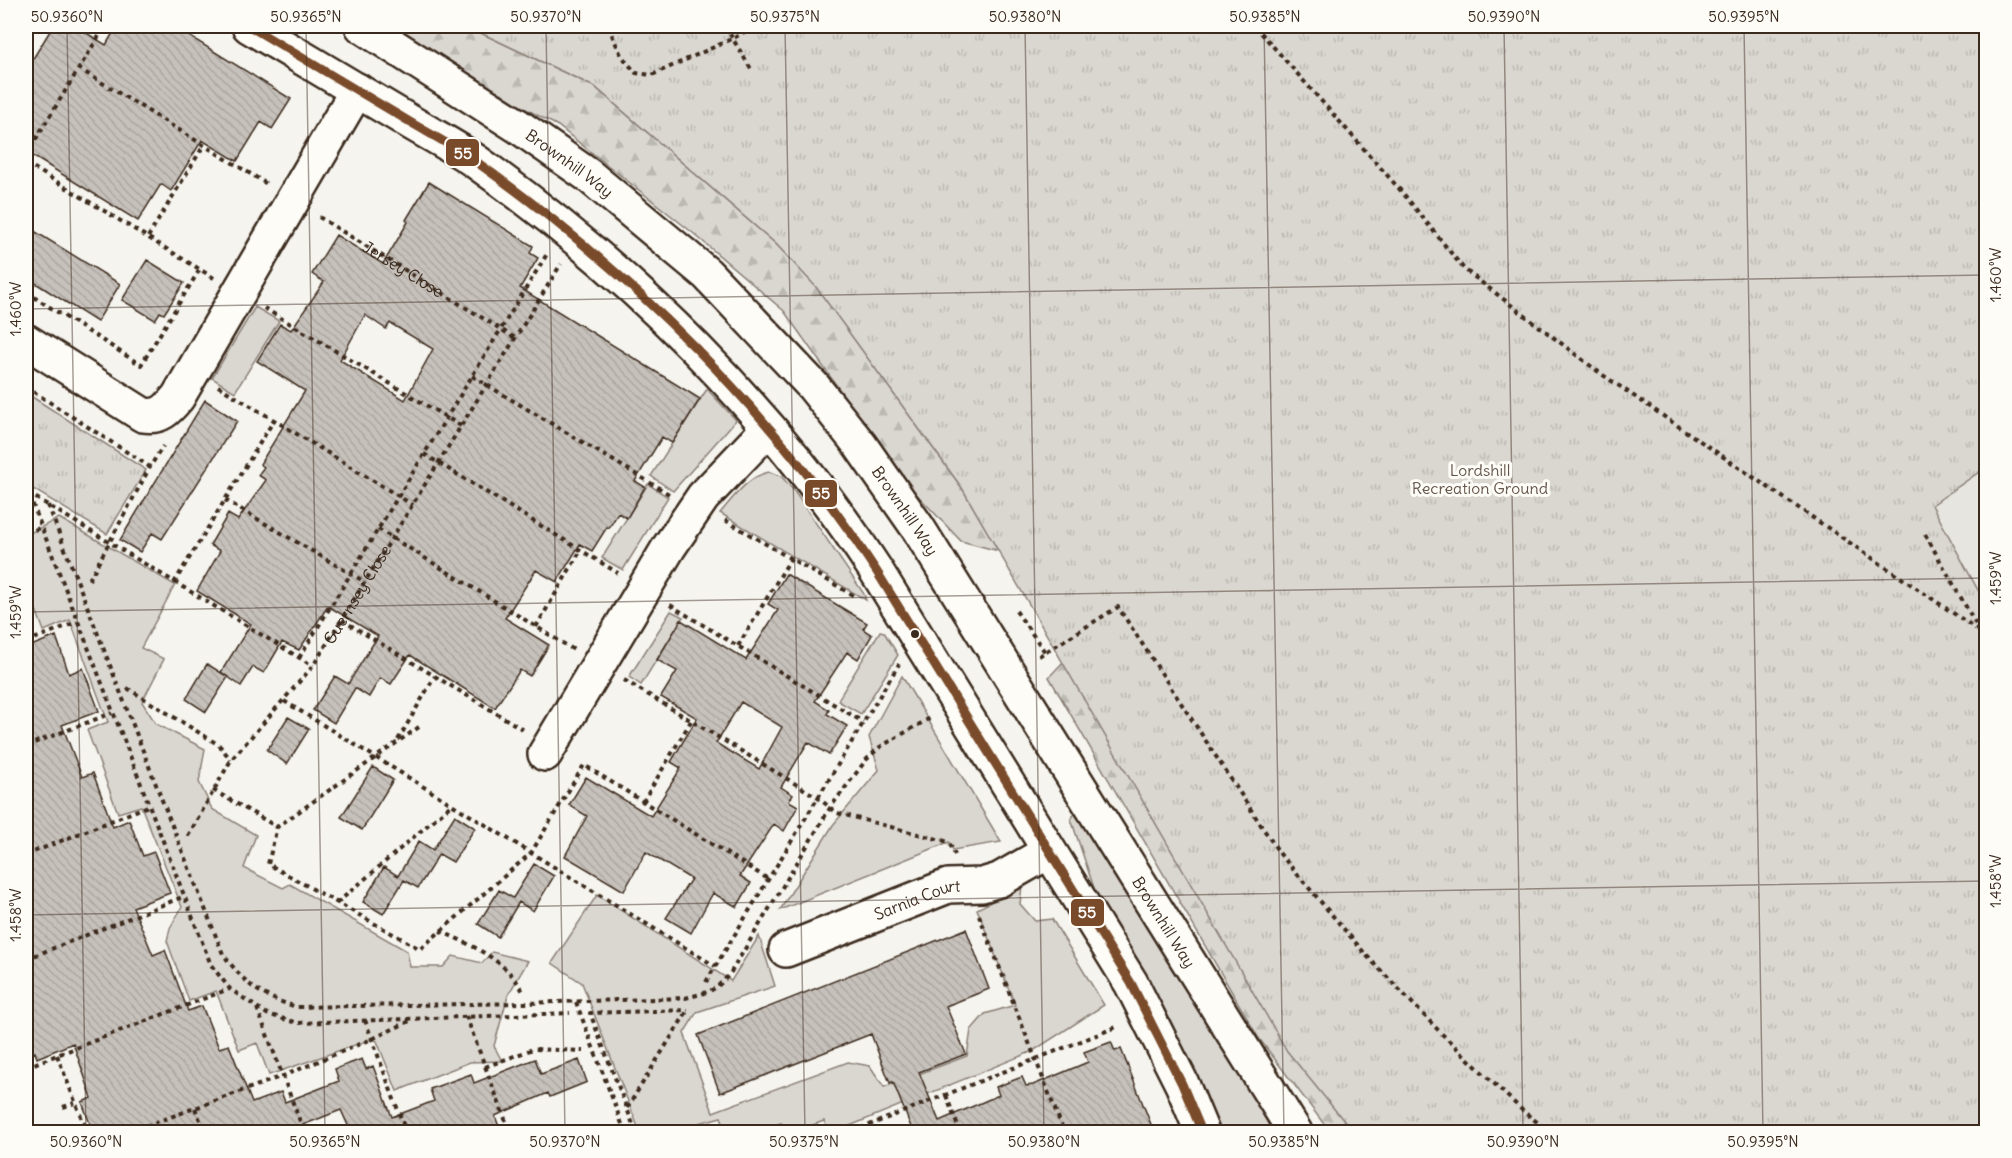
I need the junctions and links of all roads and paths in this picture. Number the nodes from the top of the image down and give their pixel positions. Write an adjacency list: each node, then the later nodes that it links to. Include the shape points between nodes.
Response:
1 (88, 26): 9 (path)
2 (105, 26): 9 (path)
3 (249, 26): 13 (street)
4 (362, 26): 139 (street, Brownhill Way, via 588,175 707,274 813,386 918,528)
5 (608, 26): 10 (path, via 621,55 636,73 652,75)
6 (725, 26): 10 (path)
7 (754, 26): 10 (path)
8 (1255, 26): 61 (path, via 1402,192 1464,269 1600,373)
9 (100, 33): 11 (path)
10 (734, 38): 12 (path)
11 (78, 68): 14 (path, Jersey Close); 15 (path)
12 (751, 69)
13 (357, 90): 17 (street); 18 (street, via 477,162)
14 (204, 146): 17 (path, Jersey Close); 19 (path)
15 (26, 154)
16 (26, 163): 19 (path)
17 (293, 201): 22 (street); 23 (path, Jersey Close)
18 (570, 233): 23 (path); 24 (path); 32 (street, via 661,314)
19 (148, 238): 20 (path)
20 (200, 269): 21 (path, via 141,365); 22 (path)
21 (26, 292)
22 (239, 293): 26 (street); 29 (path)
23 (501, 330): 24 (path, Jersey Close); 27 (path)
24 (515, 338): 28 (path)
25 (26, 341): 26 (street, via 143,415 162,414)
26 (194, 370): 30 (path)
27 (472, 376): 28 (path); 29 (path)
28 (486, 385): 31 (path); 42 (path)
29 (447, 417): 31 (path); 33 (path)
30 (274, 420): 38 (path); 39 (path)
31 (461, 426): 34 (path)
32 (768, 429): 42 (street); 62 (street, via 849,529)
33 (424, 454): 34 (path); 38 (path)
34 (439, 462): 40 (path); 49 (path)
35 (150, 467): 48 (path)
36 (26, 487): 37 (path)
37 (28, 493): 41 (path); 43 (path)
38 (398, 496): 40 (path); 44 (path)
39 (225, 500): 51 (path); 54 (path)
40 (413, 505): 47 (path)
41 (48, 506): 48 (path); 105 (path, via 223,954 253,989 297,1007)
42 (697, 507): 50 (path); 55 (street)
43 (40, 528): 45 (path); 59 (path)
44 (378, 529): 47 (path); 51 (path)
45 (26, 533)
46 (1925, 534): 61 (path)
47 (392, 538): 53 (path, Guernsey Close); 60 (path, Guernsey Close)
48 (110, 543): 52 (path); 54 (path)
49 (581, 550): 55 (path); 60 (path)
50 (791, 558): 56 (path); 65 (path)
51 (351, 574): 53 (path); 68 (path)
52 (89, 580)
53 (365, 582): 58 (path, Guernsey Close)
54 (174, 583): 68 (path)
55 (644, 589): 65 (path); 69 (street)
56 (857, 598)
57 (1016, 611): 66 (path)
58 (342, 620): 70 (path, Guernsey Close); 71 (path)
59 (77, 622): 63 (path); 74 (path)
60 (536, 627): 69 (path, Guernsey Close)
61 (1981, 632): 64 (path)
62 (916, 636): 77 (path); 92 (street)
63 (26, 642)
64 (1986, 642)
65 (738, 646): 77 (path)
66 (1045, 651): 67 (path); 140 (path, via 1118,607 1280,855 1367,956 1442,1034)
67 (1039, 656)
68 (299, 658): 70 (path)
69 (598, 665): 76 (path, Guernsey Close); 81 (street)
70 (314, 666): 73 (path, Guernsey Close)
71 (435, 676): 79 (path); 81 (path)
72 (128, 688): 83 (path, via 219,745)
73 (284, 701): 82 (path); 83 (path, Guernsey Close)
74 (112, 713): 80 (path); 89 (path)
75 (938, 714): 105 (path, via 880,747 866,760 830,808 719,987 685,998)
76 (691, 721): 86 (path, Guernsey Close); 87 (path)
77 (863, 722): 86 (path)
78 (418, 727): 79 (path)
79 (396, 743): 82 (path)
80 (26, 746)
81 (548, 750): 84 (path)
82 (375, 757): 88 (path); 90 (path)
83 (231, 760): 85 (path, Guernsey Close)
84 (584, 765): 87 (path); 93 (path)
85 (213, 790): 90 (path); 91 (path, Guernsey Close)
86 (817, 797): 95 (path)
87 (643, 802): 95 (path)
88 (451, 805): 93 (path); 97 (path)
89 (148, 806): 94 (path); 96 (path)
90 (277, 827): 97 (path, via 268,864)
91 (188, 836)
92 (1048, 852): 99 (street, Sarnia Court, via 999,880 948,886); 108 (street)
93 (531, 853): 98 (path); 101 (path)
94 (26, 855)
95 (768, 879): 101 (path)
96 (185, 896): 100 (path); 103 (path, via 211,965)
97 (337, 903): 98 (path, via 420,949)
98 (440, 931): 104 (path, via 477,947 500,964)
99 (786, 950)
100 (26, 959)
101 (715, 966): 102 (path)
102 (706, 982)
103 (230, 989): 106 (path); 114 (path)
104 (524, 994)
105 (576, 1002): 131 (path)
106 (257, 1007): 111 (path, via 298,1023); 118 (path)
107 (570, 1013): 109 (path)
108 (1148, 1014): 115 (path); 138 (street)
109 (466, 1016): 110 (path); 117 (path)
110 (414, 1018): 111 (path); 112 (path)
111 (365, 1020): 112 (path)
112 (372, 1039): 118 (path); 129 (path)
113 (583, 1051): 117 (path, via 533,1050)
114 (57, 1055): 116 (path); 120 (path)
115 (1036, 1059): 119 (path); 137 (path)
116 (26, 1067)
117 (485, 1067): 130 (path)
118 (283, 1076): 122 (path); 128 (path)
119 (946, 1095): 124 (path); 136 (path)
120 (75, 1103): 121 (path); 125 (path)
121 (63, 1107)
122 (195, 1108): 126 (path); 127 (path)
123 (627, 1109): 123 (path, via 676,1029 688,1010 590,1013); 132 (path)
124 (858, 1131): 135 (path)
125 (87, 1132)
126 (129, 1132)
127 (205, 1132)
128 (304, 1132)
129 (406, 1132)
130 (510, 1132)
131 (625, 1132)
132 (636, 1132)
133 (766, 1132): 134 (path)
134 (773, 1132)
135 (852, 1132)
136 (960, 1132)
137 (1064, 1132)
138 (1202, 1132)
139 (1294, 1132)
140 (1550, 1132)

